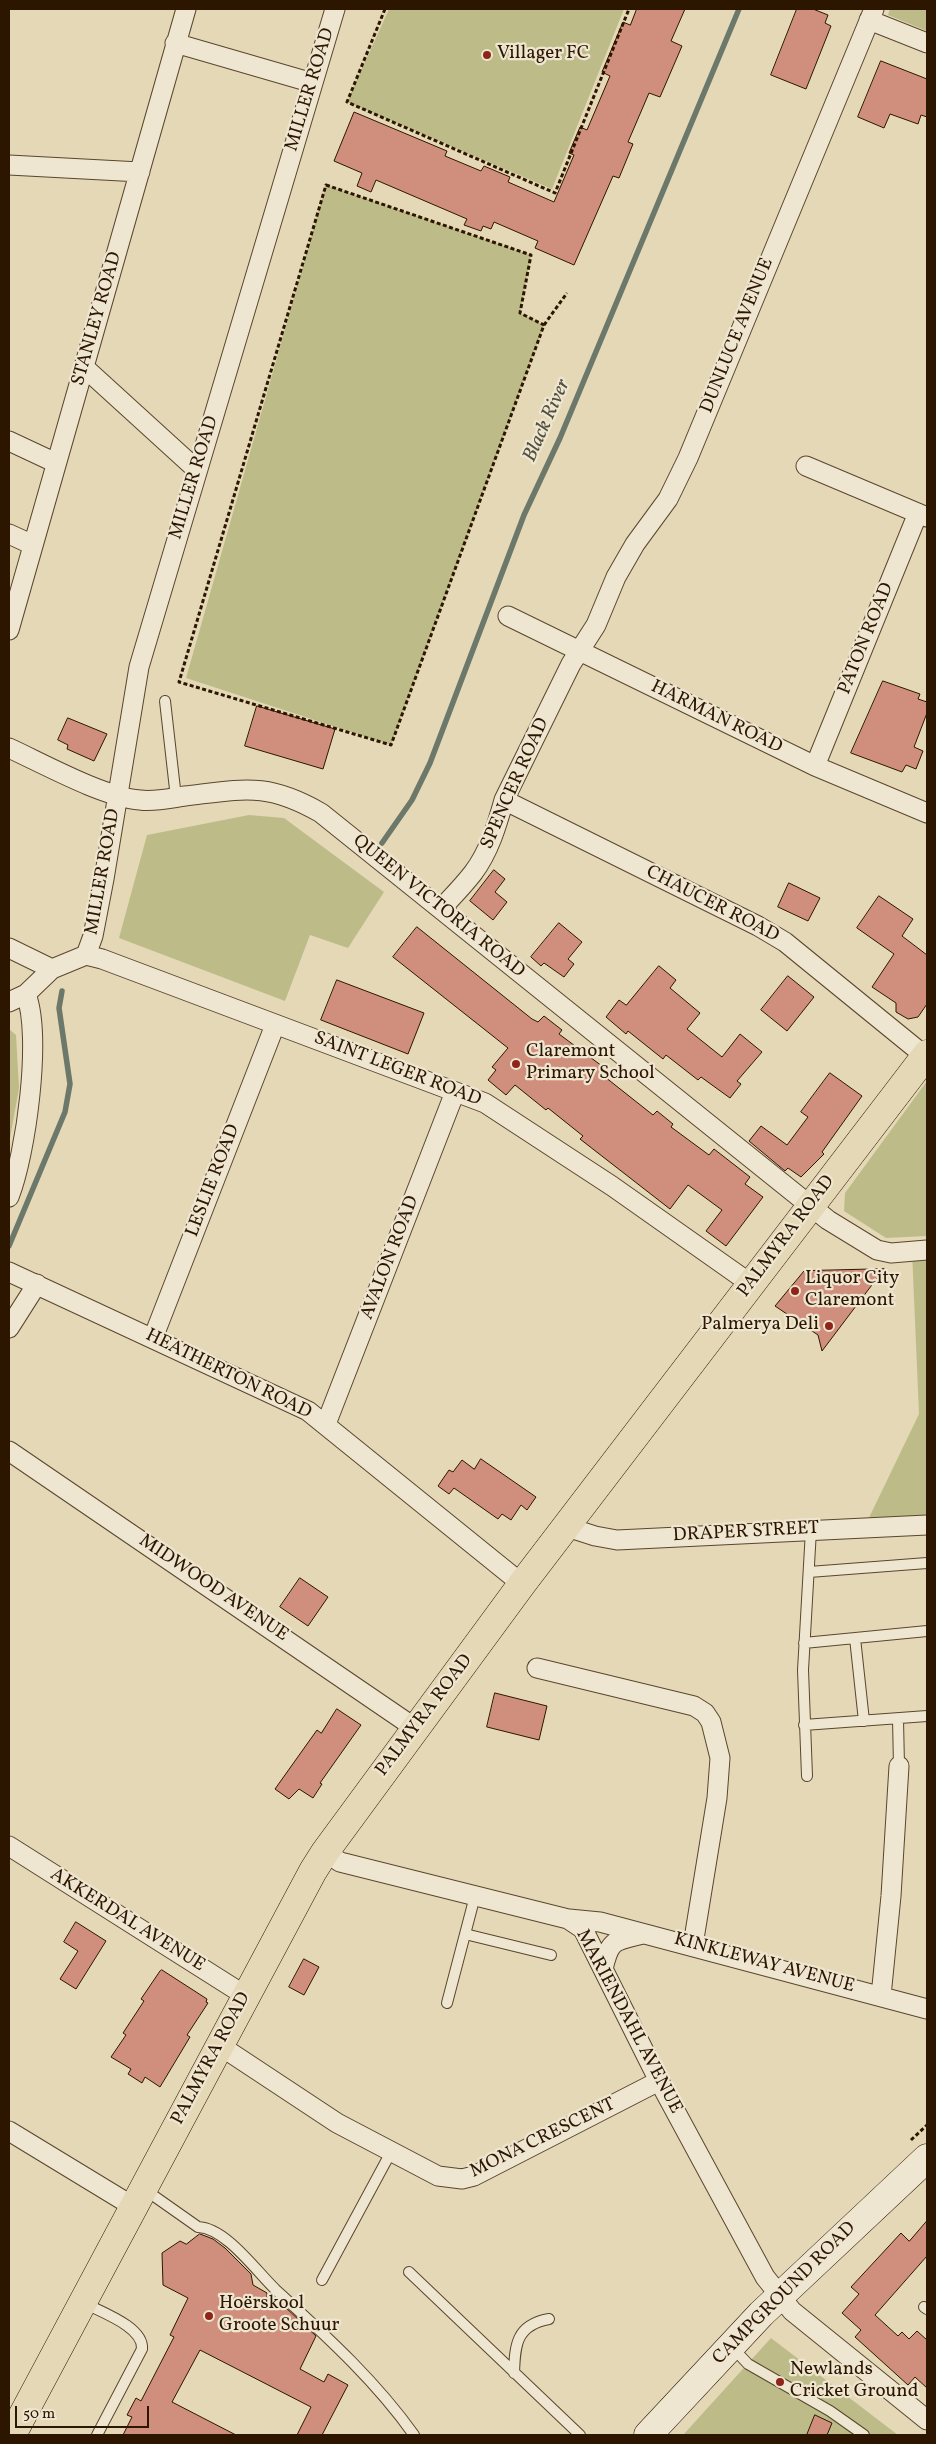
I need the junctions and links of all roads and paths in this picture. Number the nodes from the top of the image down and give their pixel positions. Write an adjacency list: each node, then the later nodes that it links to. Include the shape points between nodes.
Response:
1 (186, 9): 7 (street, STANLEY ROAD)
2 (335, 9): 8 (street, MILLER ROAD)
3 (385, 9): 4 (path, via 347,102 556,193)
4 (629, 9)
5 (871, 14): 6 (street); 23 (street, DUNLUCE AVENUE, via 688,458 668,499 616,577 596,625)
6 (927, 42)
7 (175, 43): 8 (street); 10 (street, STANLEY ROAD)
8 (313, 83): 17 (street, MILLER ROAD)
9 (9, 165): 10 (street)
10 (140, 172): 13 (street, STANLEY ROAD)
11 (567, 293): 12 (path)
12 (544, 325): 12 (path, via 520,313 531,255 326,185 179,682 391,746)
13 (84, 368): 15 (street, STANLEY ROAD); 17 (street)
14 (9, 441): 15 (street)
15 (56, 463): 20 (street, STANLEY ROAD)
16 (806, 466): 18 (street)
17 (197, 470): 27 (street, MILLER ROAD, via 139,668)
18 (923, 515): 26 (street, PATON ROAD)
19 (9, 534): 20 (street)
20 (33, 545): 22 (street, STANLEY ROAD)
21 (508, 616): 23 (street, HARMAN ROAD)
22 (9, 630)
23 (580, 652): 26 (street, HARMAN ROAD); 29 (street, SPENCER ROAD, via 571,664)
24 (165, 701): 28 (lane)
25 (9, 748): 27 (street, QUEEN VICTORIA ROAD)
26 (815, 766): 30 (street, HARMAN ROAD)
27 (117, 796): 28 (street, QUEEN VICTORIA ROAD, via 139,800); 33 (street, MILLER ROAD, via 93,936)
28 (176, 798): 31 (street, QUEEN VICTORIA ROAD, via 253,789 297,799 321,813)
29 (504, 800): 31 (street, SPENCER ROAD, via 474,872); 38 (street, CHAUCER ROAD, via 758,926 784,942)
30 (927, 813)
31 (441, 909): 41 (street, QUEEN VICTORIA ROAD)
32 (9, 948): 34 (street)
33 (86, 955): 34 (street); 37 (street, SAINT LEGER ROAD)
34 (52, 969): 35 (street)
35 (26, 994): 36 (street); 40 (street, via 31,1015 31,1086 17,1171)
36 (9, 1002)
37 (275, 1025): 39 (street, SAINT LEGER ROAD); 47 (street, LESLIE ROAD)
38 (926, 1055): 41 (main road, PALMYRA ROAD)
39 (455, 1092): 45 (street, SAINT LEGER ROAD, via 500,1111); 48 (street, AVALON ROAD)
40 (9, 1197)
41 (810, 1206): 42 (street, QUEEN VICTORIA ROAD, via 851,1236 877,1250 891,1253); 45 (main road, PALMYRA ROAD)
42 (927, 1250)
43 (9, 1272): 44 (street, HEATHERTON ROAD)
44 (37, 1284): 46 (street); 47 (street, HEATHERTON ROAD)
45 (751, 1284): 51 (main road, PALMYRA ROAD)
46 (9, 1328)
47 (153, 1338): 48 (street, HEATHERTON ROAD, via 308,1411)
48 (326, 1424): 55 (street, HEATHERTON ROAD)
49 (9, 1452): 64 (street, MIDWOOD AVENUE)
50 (927, 1525): 52 (street, DRAPER STREET)
51 (567, 1527): 52 (street, DRAPER STREET, via 617,1540); 55 (main road, PALMYRA ROAD)
52 (811, 1530): 54 (lane)
53 (927, 1563): 54 (lane)
54 (809, 1572): 58 (lane)
55 (522, 1584): 64 (main road, PALMYRA ROAD)
56 (927, 1631): 57 (lane)
57 (856, 1638): 58 (lane); 62 (lane)
58 (804, 1643): 63 (lane)
59 (537, 1668): 73 (street, via 694,1706 711,1722 720,1758 717,1798)
60 (927, 1716): 61 (lane)
61 (898, 1719): 62 (lane); 65 (lane)
62 (864, 1721): 63 (lane)
63 (804, 1725): 66 (lane)
64 (416, 1728): 68 (main road, PALMYRA ROAD)
65 (899, 1766): 77 (street, KINKLEWAY AVENUE)
66 (807, 1776)
67 (9, 1846): 76 (street, AKKERDAL AVENUE)
68 (325, 1852): 69 (street, MARIENDAHL AVENUE, via 340,1862); 76 (main road, PALMYRA ROAD)
69 (475, 1896): 70 (street, MARIENDAHL AVENUE); 72 (lane)
70 (568, 1919): 71 (street, KINKLEWAY AVENUE, via 600,1922); 75 (street, MARIENDAHL AVENUE, via 583,1929)
71 (646, 1933): 73 (street, KINKLEWAY AVENUE); 75 (street, via 615,1942 608,1949)
72 (465, 1934): 74 (lane); 78 (lane)
73 (693, 1945): 77 (street, KINKLEWAY AVENUE)
74 (552, 1955)
75 (603, 1969): 81 (street, MARIENDAHL AVENUE)
76 (246, 1996): 80 (main road, PALMYRA ROAD)
77 (881, 1996): 79 (street, KINKLEWAY AVENUE)
78 (447, 2003)
79 (927, 2009)
80 (219, 2045): 83 (street, MONA CRESCENT, via 337,2123); 85 (main road, PALMYRA ROAD)
81 (659, 2081): 83 (street, MONA CRESCENT, via 474,2176 462,2179 438,2176); 88 (street, MARIENDAHL AVENUE, via 765,2278)
82 (9, 2130): 85 (street)
83 (391, 2152): 87 (lane)
84 (920, 2164): 88 (main road, CAMPGROUND ROAD)
85 (138, 2198): 89 (main road, PALMYRA ROAD); 96 (lane, via 198,2227 208,2228 238,2251 341,2349)
86 (409, 2272): 92 (lane)
87 (322, 2280)
88 (779, 2296): 91 (main road, CAMPGROUND ROAD); 93 (street, MARIENDAHL AVENUE, via 792,2311)
89 (83, 2303): 94 (main road, PALMYRA ROAD); 95 (lane, via 133,2330 143,2344)
90 (549, 2319): 92 (lane, via 530,2325 519,2338 514,2348)
91 (730, 2346): 98 (main road, CAMPGROUND ROAD); 99 (lane, via 748,2364 830,2411)
92 (514, 2373): 97 (lane)
93 (926, 2417)
94 (12, 2435)
95 (97, 2435)
96 (414, 2435)
97 (580, 2435)
98 (648, 2435)
99 (864, 2435)

